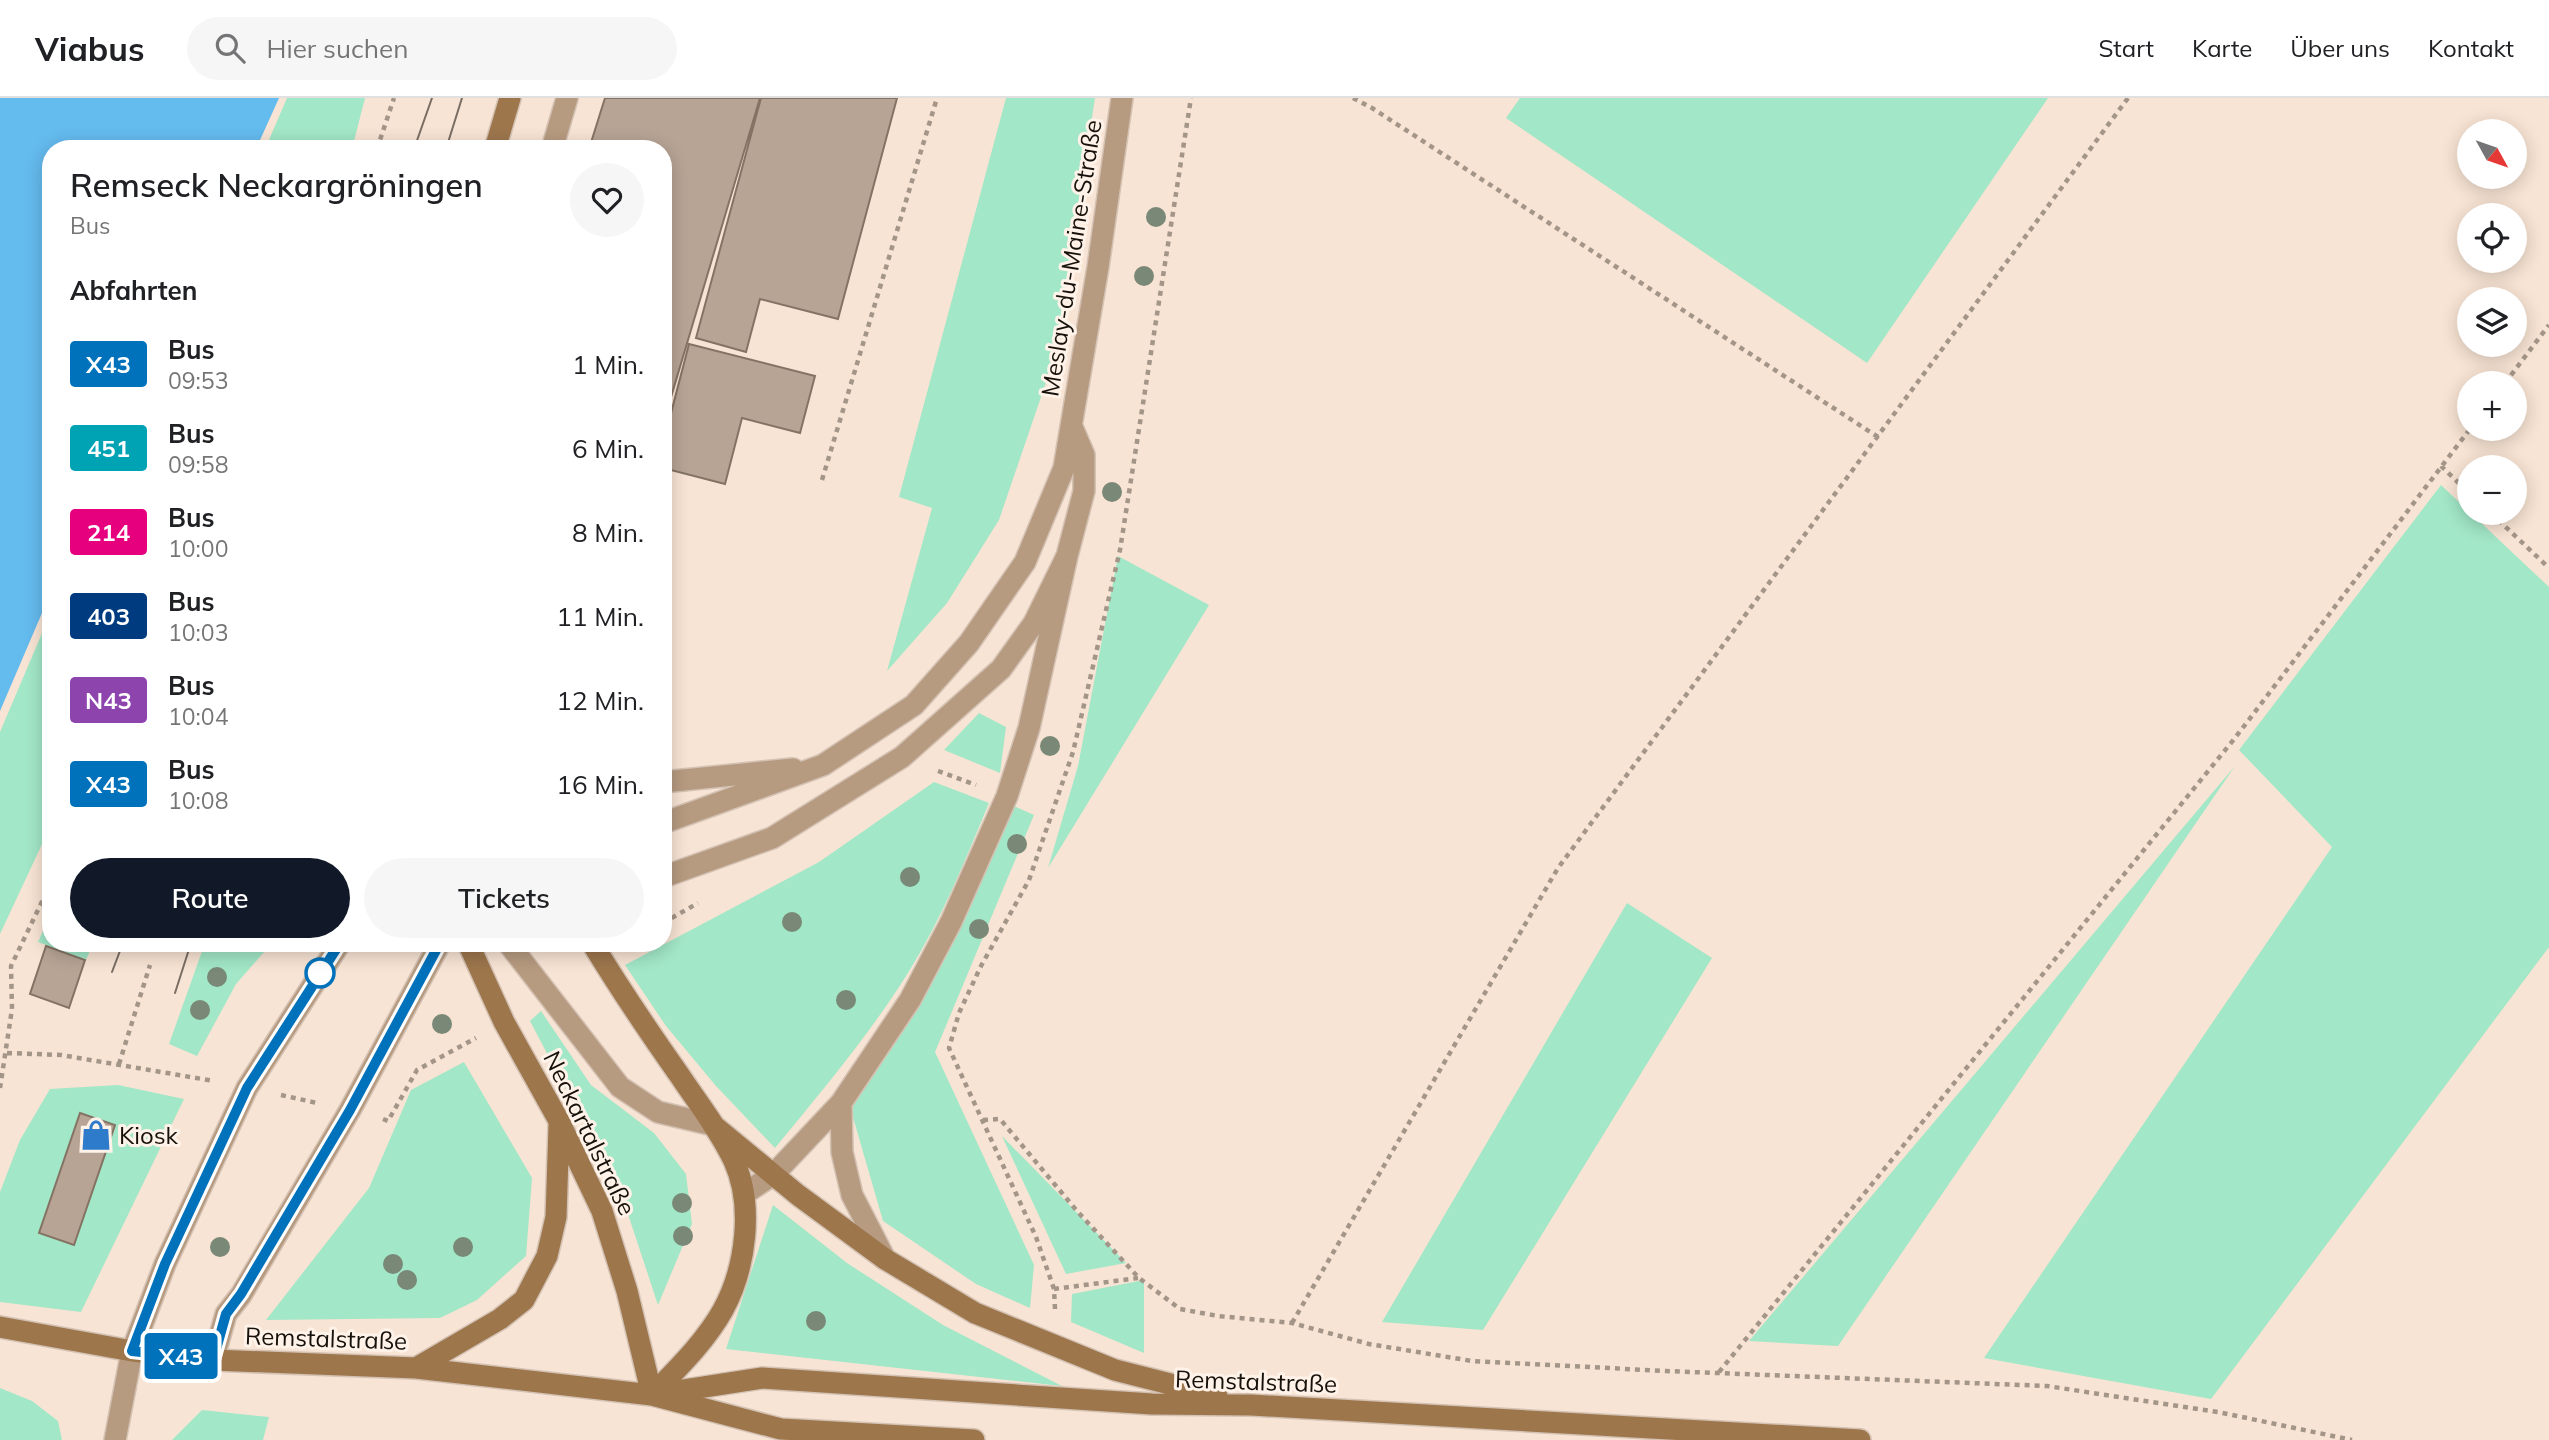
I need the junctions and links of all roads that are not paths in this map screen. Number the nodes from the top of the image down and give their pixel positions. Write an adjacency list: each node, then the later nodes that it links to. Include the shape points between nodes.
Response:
1 (510, 98): 4 (main road)
2 (568, 98): 5 (street)
3 (1122, 98): 6 (street, Meslay-du-Maine-Straße)
4 (498, 140)
5 (555, 140)
6 (1072, 425): 7 (street, Meslay-du-Maine-Straße, via 1084,456 1084,491); 8 (street, Meslay-du-Maine-Straße, via 1064,468 1025,562 968,643 914,705)
7 (1067, 556): 11 (street, Meslay-du-Maine-Straße, via 1034,623 1001,668 902,757 772,838); 17 (street, Meslay-du-Maine-Straße, via 1028,728 1007,796 951,922 910,1000)
8 (823, 765): 9 (street, Meslay-du-Maine-Straße); 10 (street, Meslay-du-Maine-Straße)
9 (672, 781)
10 (672, 820)
11 (672, 874)
12 (334, 952): 24 (street, via 247,1088 165,1264)
13 (435, 952): 25 (street, via 350,1110 226,1314)
14 (472, 952): 18 (main road, Neckartalstraße, via 504,1022)
15 (515, 952): 19 (street, via 620,1087 657,1112)
16 (597, 952): 19 (main road)
17 (841, 1103): 20 (street, Meslay-du-Maine-Straße); 22 (street, via 842,1152 852,1195)
18 (559, 1121): 26 (main road, via 556,1217 547,1256 524,1300 500,1320); 27 (main road, Neckartalstraße, via 602,1211)
19 (713, 1125): 20 (main road); 21 (main road, via 734,1162)
20 (774, 1174): 21 (street, Meslay-du-Maine-Straße); 22 (main road)
21 (744, 1194): 27 (main road, via 744,1240 737,1280 723,1311 694,1352)
22 (886, 1259): 28 (main road, via 975,1313 1115,1370)
23 (0, 1327): 24 (main road, Remstalstraße)
24 (132, 1351): 25 (main road, Remstalstraße); 29 (street)
25 (213, 1360): 26 (main road, Remstalstraße)
26 (416, 1368): 27 (main road, Remstalstraße)
27 (652, 1395): 28 (main road, Remstalstraße, via 762,1378 1152,1404); 30 (main road, Remstalstraße, via 781,1429)
28 (1251, 1405): 31 (main road, Remstalstraße)
29 (115, 1440)
30 (974, 1440)
31 (1860, 1440)

